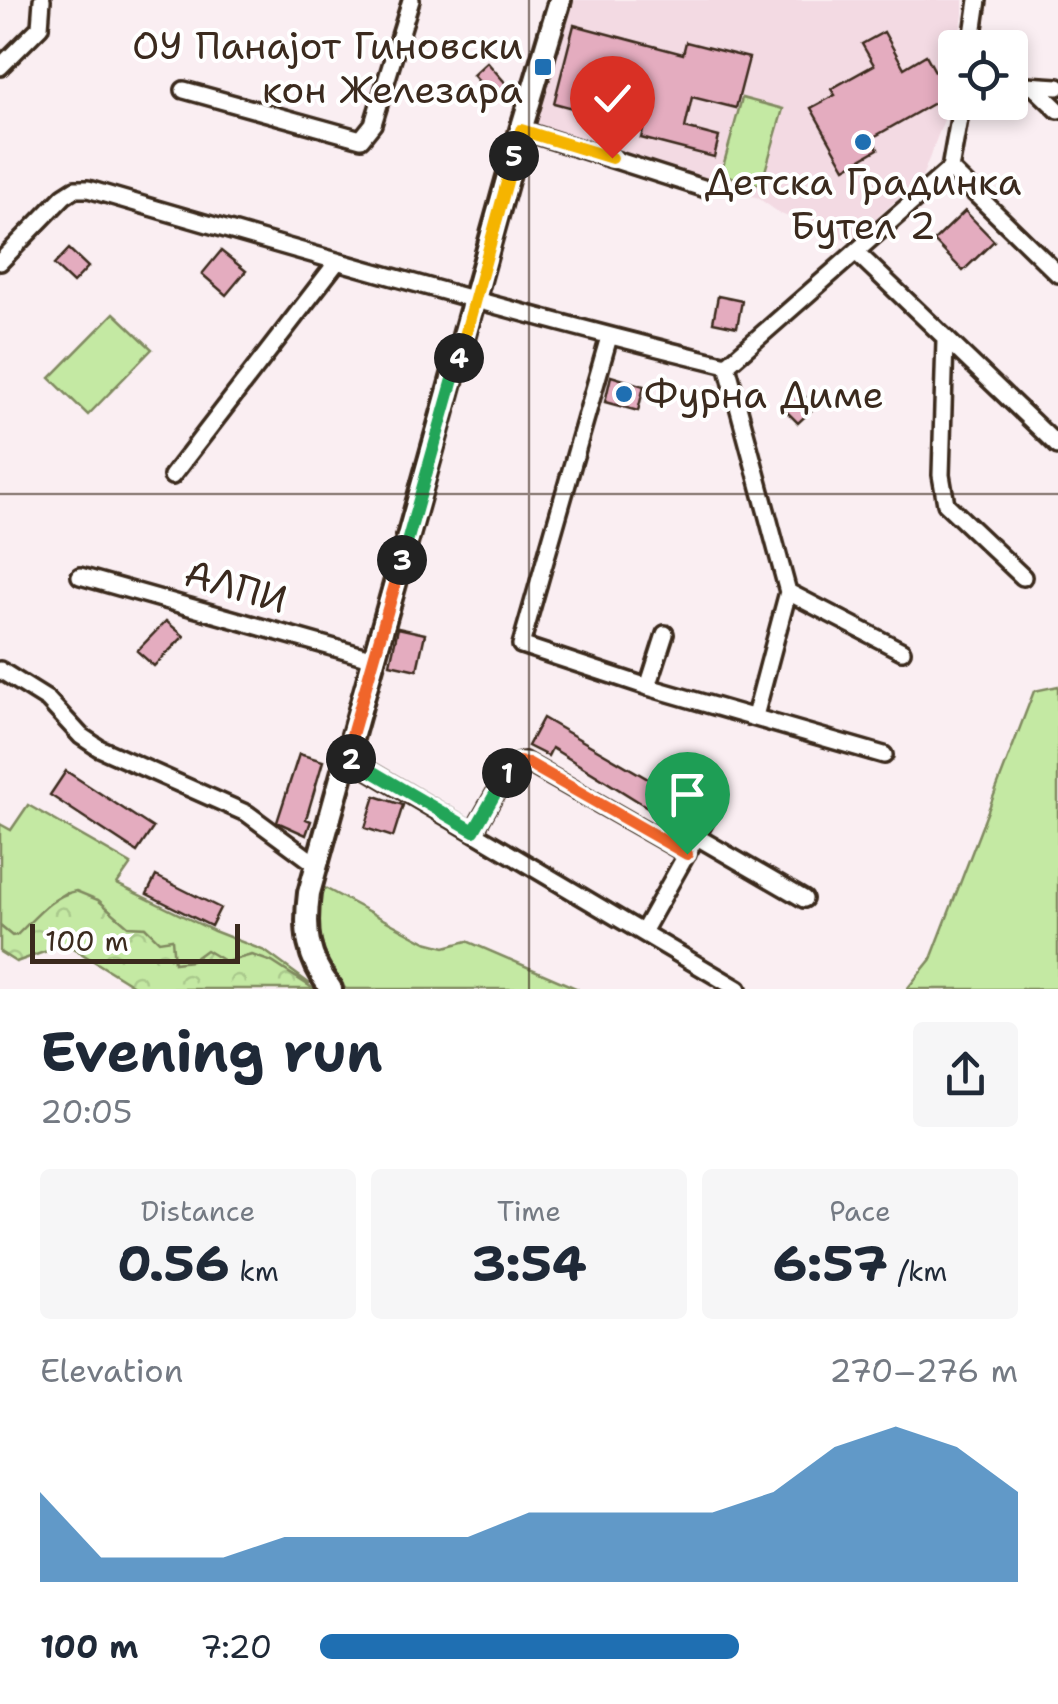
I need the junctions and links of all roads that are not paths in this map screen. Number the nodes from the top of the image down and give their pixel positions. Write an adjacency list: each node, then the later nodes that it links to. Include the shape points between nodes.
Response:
1 (42, 0): 6 (street, via 40,27)
2 (412, 0): 10 (street, via 374,124 360,139)
3 (560, 0): 13 (street)
4 (978, 0): 5 (street)
5 (974, 30)
6 (0, 67)
7 (1028, 86): 8 (street)
8 (1033, 86): 9 (street); 11 (street)
9 (1058, 87)
10 (184, 90)
11 (1058, 110)
12 (959, 120): 14 (street)
13 (521, 130): 15 (street); 20 (street)
14 (950, 170): 16 (street); 19 (street)
15 (703, 188)
16 (856, 252): 22 (street); 23 (street)
17 (0, 262): 18 (street, via 64,196 82,188)
18 (337, 262): 20 (street); 25 (street)
19 (1058, 274)
20 (476, 299): 21 (street); 31 (street)
21 (609, 337): 23 (street); 33 (street, via 521,645)
22 (945, 340): 24 (street); 27 (street, via 946,504)
23 (727, 365): 28 (street)
24 (1058, 446)
25 (172, 476)
26 (80, 576): 31 (street, АЛПИ)
27 (1024, 577)
28 (788, 592): 30 (street); 34 (street)
29 (664, 634): 33 (street)
30 (902, 651)
31 (374, 659): 36 (street)
32 (0, 670): 41 (street, via 48,700 99,748 248,814)
33 (648, 686): 34 (street)
34 (755, 716): 35 (street)
35 (884, 754)
36 (346, 756): 38 (street); 41 (street)
37 (714, 808): 39 (street)
38 (474, 831): 40 (street, via 508,771 522,761); 43 (street)
39 (697, 837): 40 (street); 42 (street)
40 (687, 854): 43 (street)
41 (317, 865): 44 (street, via 307,946)
42 (804, 899)
43 (643, 932): 45 (street)
44 (331, 989)
45 (738, 989)

